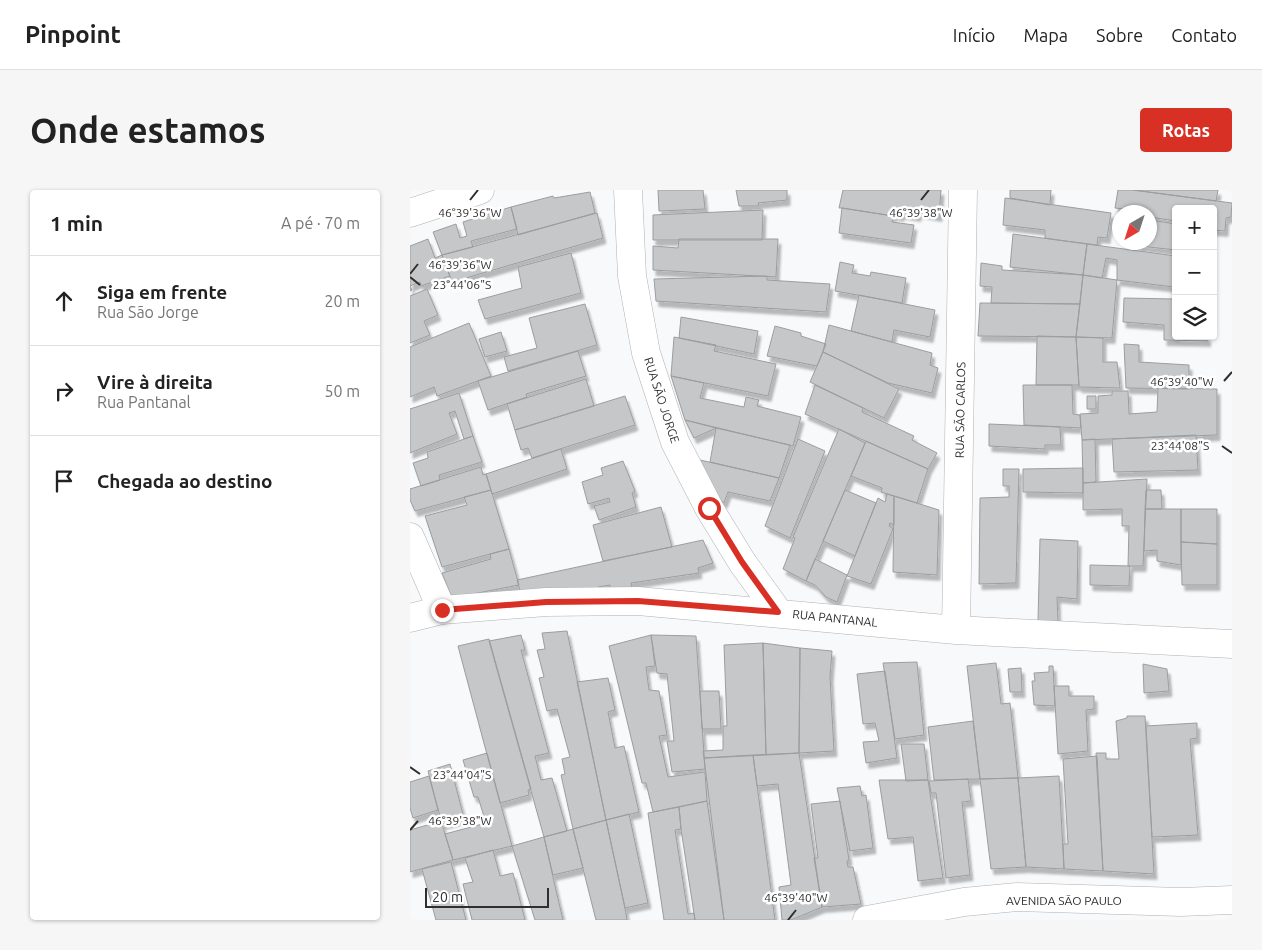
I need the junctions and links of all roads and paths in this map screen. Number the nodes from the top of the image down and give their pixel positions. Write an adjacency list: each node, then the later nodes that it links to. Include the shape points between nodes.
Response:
1 (480, 190): 4 (street)
2 (628, 190): 7 (street, RUA SÃO JORGE, via 632,276 646,353 675,442 714,516)
3 (963, 190): 9 (street, RUA SÃO CARLOS)
4 (410, 213)
5 (410, 537): 6 (street)
6 (442, 610): 7 (street, RUA PANTANAL, via 546,602 638,601); 8 (street, RUA PANTANAL)
7 (778, 612): 9 (street, RUA PANTANAL)
8 (410, 618)
9 (956, 630): 10 (street, RUA PANTANAL)
10 (1232, 644)
11 (1232, 900): 12 (street, AVENIDA SÃO PAULO, via 1181,902 1017,897 964,902)
12 (867, 920)

